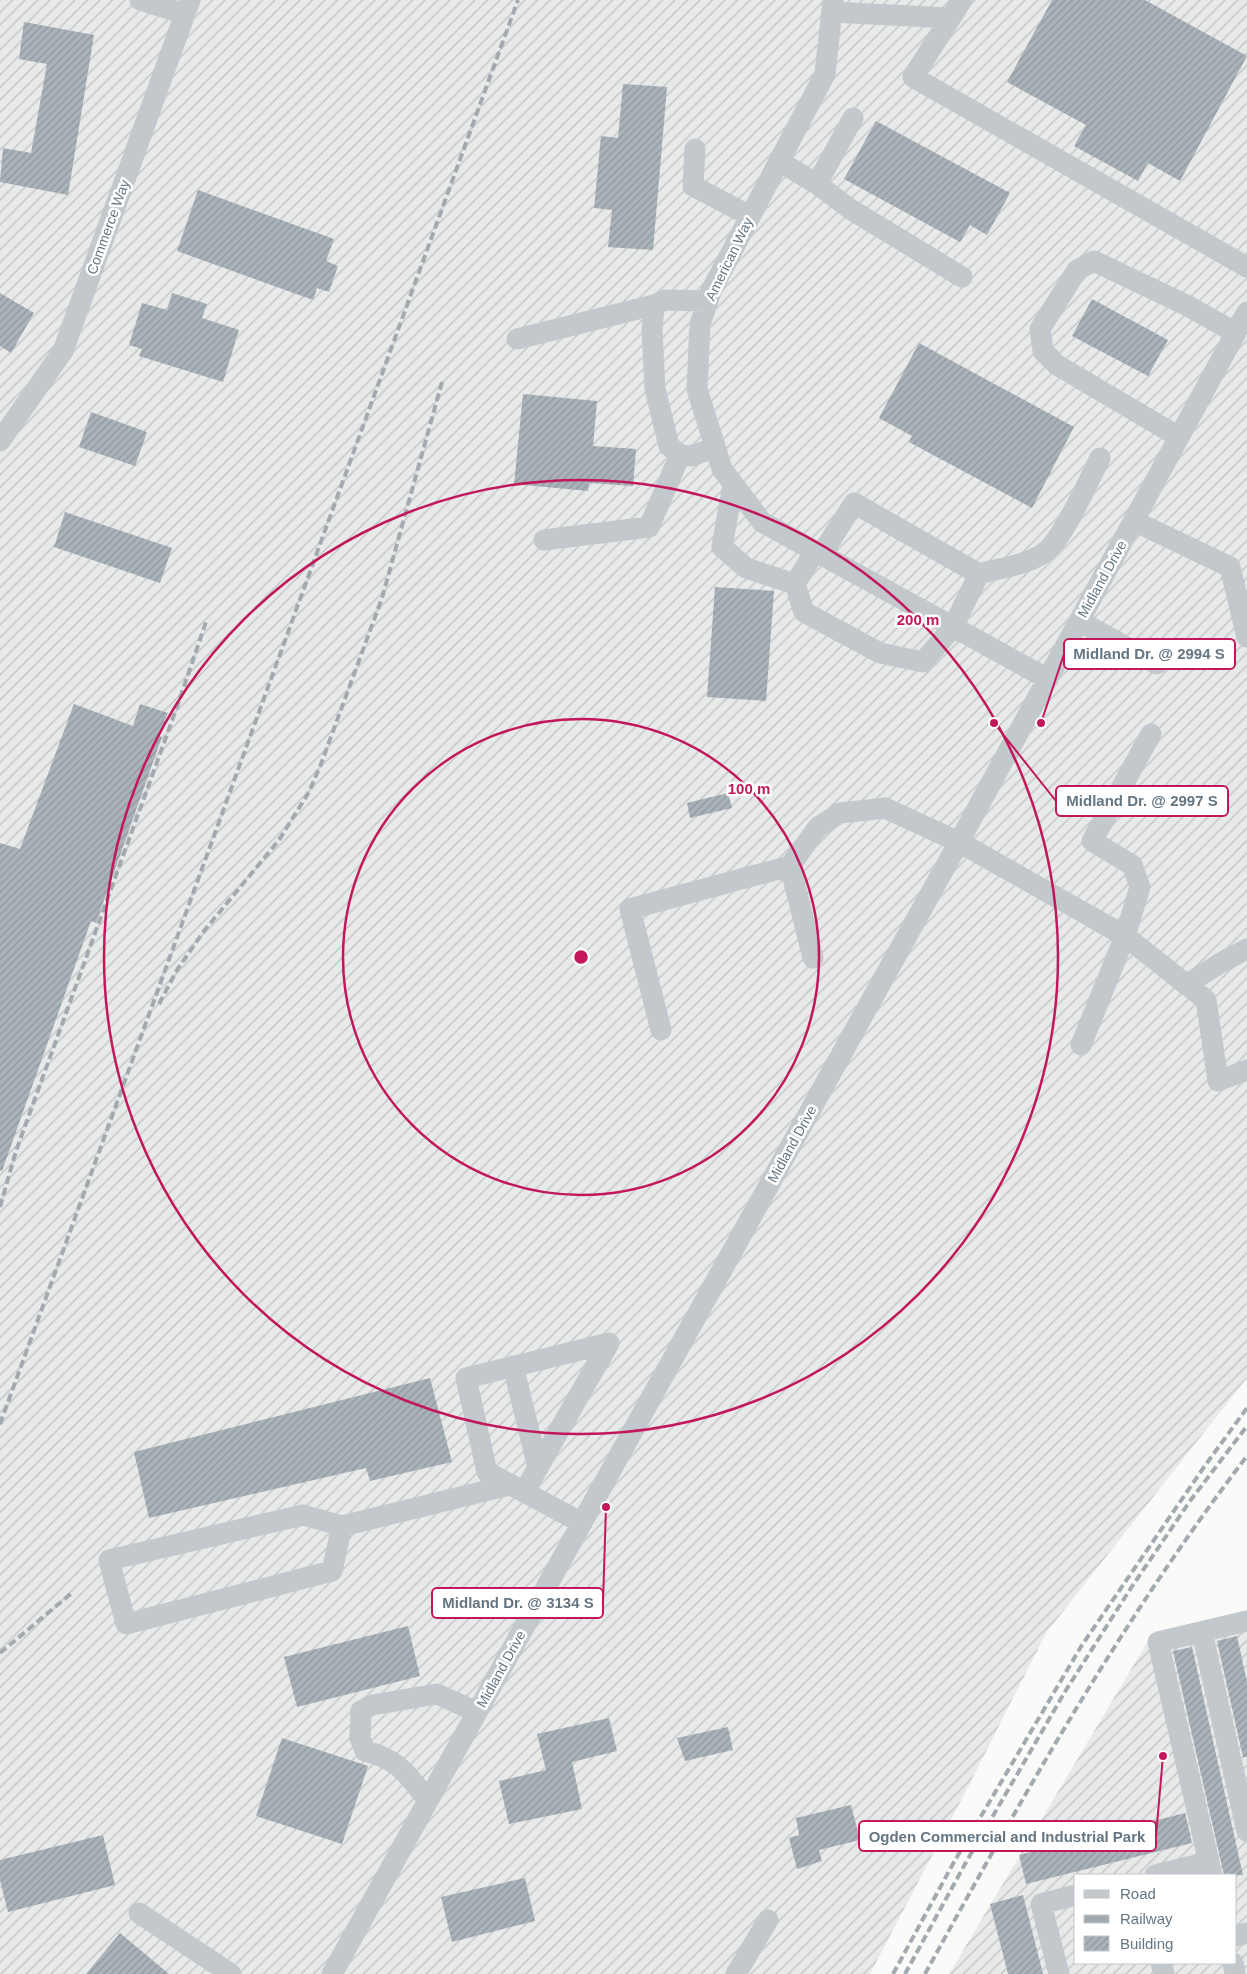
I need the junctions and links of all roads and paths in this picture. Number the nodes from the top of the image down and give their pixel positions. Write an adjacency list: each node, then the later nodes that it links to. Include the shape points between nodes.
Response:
1 (140, 0): 4 (street)
2 (962, 0): 5 (street)
3 (832, 6): 5 (street); 8 (street, American Way, via 824,74)
4 (187, 7): 19 (street, Commerce Way, via 63,351)
5 (950, 18): 11 (street, via 913,77)
6 (853, 118): 9 (street)
7 (695, 149): 10 (street, via 693,186)
8 (779, 161): 9 (street); 10 (street, American Way)
9 (817, 184): 12 (street, via 850,209)
10 (750, 216): 13 (street, American Way)
11 (1247, 268)
12 (962, 277)
13 (708, 301): 14 (street, via 665,300); 20 (street, American Way, via 700,324 697,389)
14 (654, 305): 17 (street); 21 (street, via 655,389 669,446)
15 (1247, 312): 16 (street, Midland Drive)
16 (1236, 333): 18 (street, Midland Drive); 18 (street, via 1094,261 1077,270 1040,329 1043,351 1057,365)
17 (517, 339)
18 (1179, 437): 24 (street, Midland Drive)
19 (0, 441)
20 (715, 446): 21 (street, via 692,456); 23 (street, American Way, via 722,469)
21 (680, 456): 25 (street, via 650,527)
22 (1100, 458): 27 (street, via 1062,531 1046,552 1028,561)
23 (733, 484): 26 (street, American Way, via 762,522); 28 (street, via 722,547 746,568)
24 (1134, 521): 29 (street, Midland Drive); 31 (street, via 1230,567)
25 (544, 540)
26 (818, 553): 27 (street, via 854,503); 28 (street); 30 (street, American Way)
27 (979, 574): 30 (street)
28 (795, 584): 30 (street, via 804,612 880,653 923,662)
29 (1079, 621): 32 (street); 33 (street, Midland Drive)
30 (953, 627): 33 (street, American Way)
31 (1247, 637)
32 (1157, 664)
33 (1048, 679): 35 (street, Midland Drive)
34 (1151, 734): 37 (street, via 1092,841 1132,866 1140,887)
35 (959, 842): 36 (street, via 885,808 840,812 818,827); 37 (street); 47 (street, Midland Drive)
36 (790, 866): 39 (street); 41 (street, via 630,909)
37 (1126, 936): 40 (street); 42 (street)
38 (1247, 949): 40 (street)
39 (813, 958)
40 (1186, 985): 43 (street, via 1206,1000 1218,1081)
41 (661, 1030)
42 (1080, 1045)
43 (1247, 1070)
44 (513, 1366): 45 (street); 45 (street, via 609,1343); 46 (street, via 466,1378 487,1472)
45 (538, 1468): 46 (street)
46 (517, 1488): 47 (street); 48 (street)
47 (582, 1523): 51 (street, Midland Drive)
48 (342, 1526): 48 (street, via 303,1516 110,1560 126,1624 332,1571)
49 (1247, 1622): 50 (street)
50 (1202, 1632): 53 (street); 56 (street, via 1158,1642)
51 (477, 1712): 52 (street, Midland Drive); 52 (street, via 437,1694 372,1705 362,1711 360,1738 365,1751 400,1765)
52 (428, 1800): 61 (street, Midland Drive)
53 (1247, 1831)
54 (1159, 1874): 55 (street, via 1200,1864)
55 (1202, 1874)
56 (1212, 1874)
57 (1074, 1896): 63 (street, via 1041,1904)
58 (139, 1913): 60 (street)
59 (768, 1920): 62 (street)
60 (231, 1974)
61 (332, 1974)
62 (736, 1974)
63 (1059, 1974)

